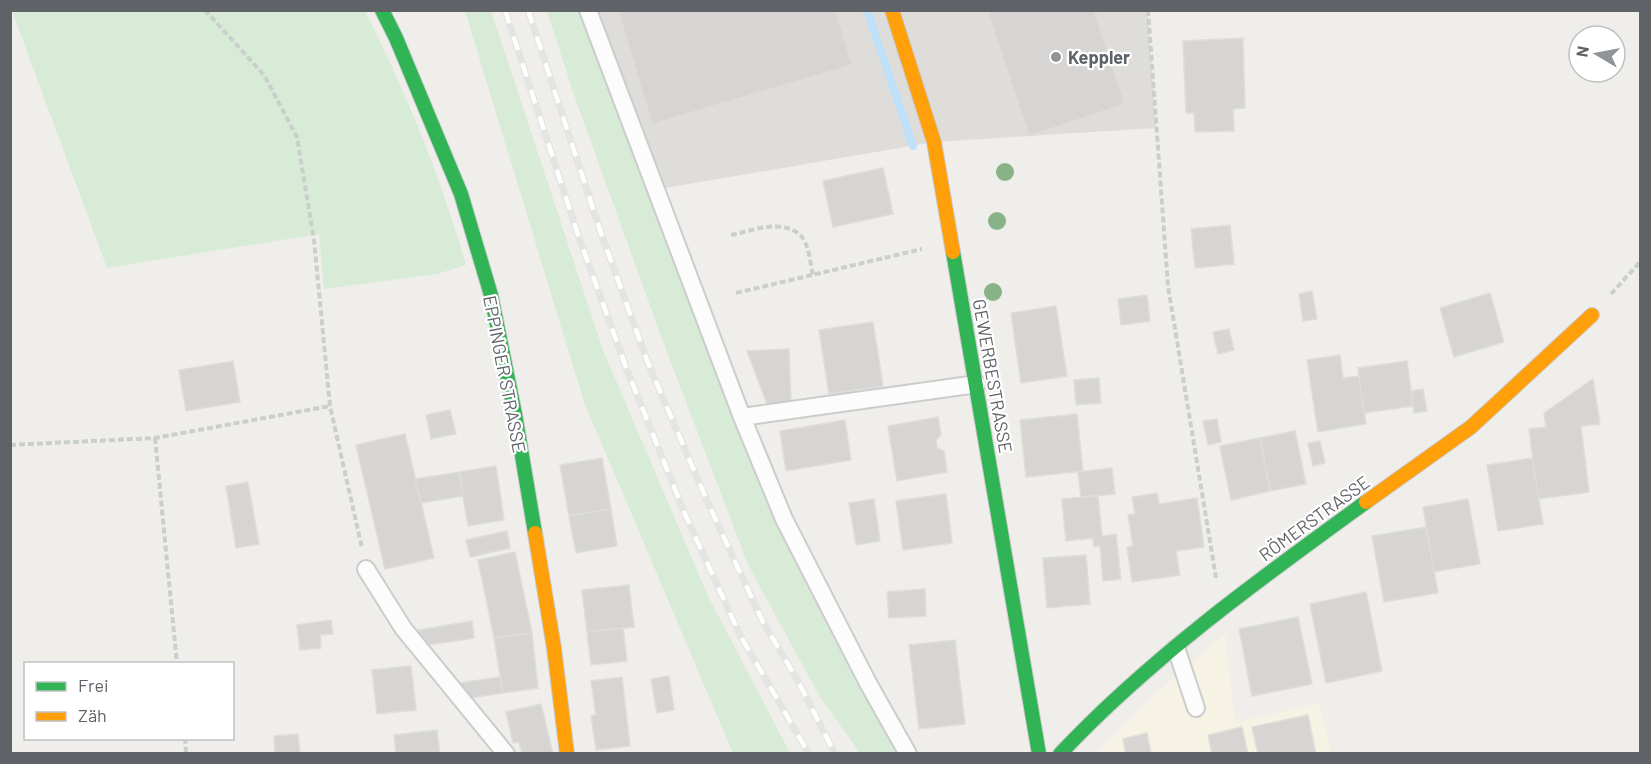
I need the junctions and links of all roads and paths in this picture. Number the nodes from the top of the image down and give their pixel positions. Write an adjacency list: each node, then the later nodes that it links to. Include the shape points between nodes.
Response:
1 (205, 10): 13 (path, via 264,75 297,137 314,240)
2 (382, 10): 23 (street, EPPINGER STRASSE, via 461,194 491,295 554,648)
3 (588, 10): 14 (lane)
4 (891, 10): 7 (street, GEWERBESTRASSE, via 934,142)
5 (1148, 10): 18 (path, via 1168,286)
6 (730, 235): 9 (path, via 769,226 785,227 800,235)
7 (952, 242): 9 (path); 12 (street, GEWERBESTRASSE)
8 (1641, 262): 11 (path)
9 (813, 275): 10 (path)
10 (736, 293)
11 (1592, 315): 18 (street, RÖMERSTRASSE, via 1471,427 1281,563)
12 (977, 384): 14 (lane); 25 (street, GEWERBESTRASSE)
13 (330, 406): 15 (path); 17 (path)
14 (742, 417): 24 (lane, via 784,519)
15 (154, 438): 16 (path); 20 (path)
16 (10, 445)
17 (366, 569): 22 (lane, via 403,628)
18 (1221, 611): 19 (street, RÖMERSTRASSE)
19 (1176, 648): 21 (lane); 26 (street, RÖMERSTRASSE, via 1094,718)
20 (177, 662)
21 (1196, 708)
22 (506, 753)
23 (567, 753)
24 (908, 753)
25 (1039, 753)
26 (1060, 753)

